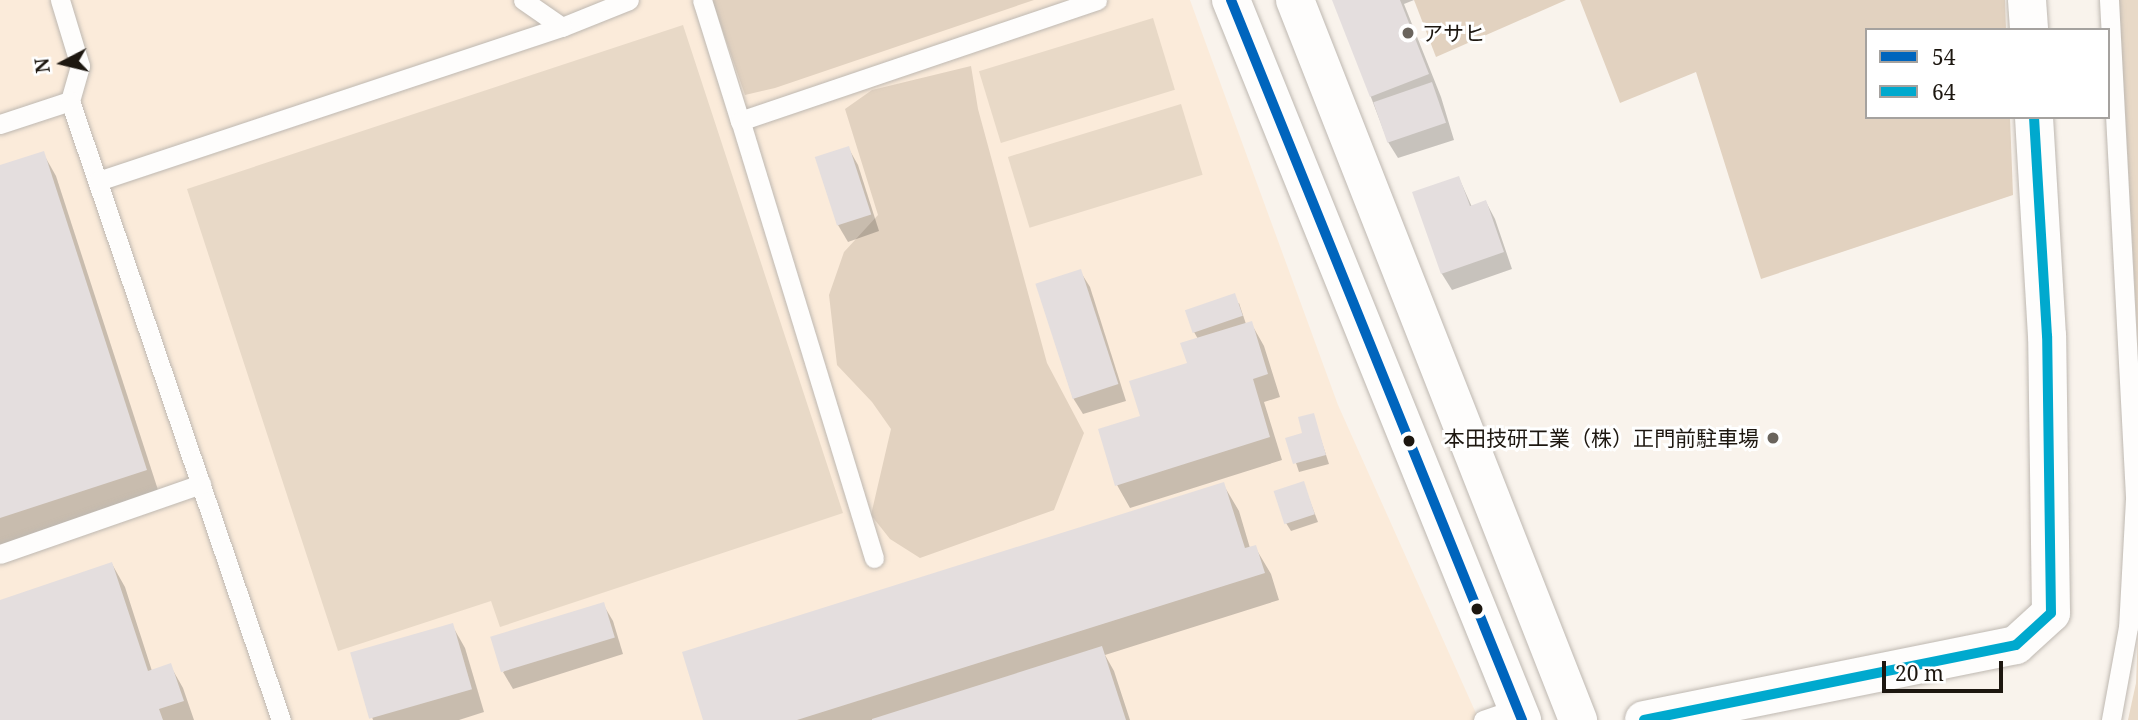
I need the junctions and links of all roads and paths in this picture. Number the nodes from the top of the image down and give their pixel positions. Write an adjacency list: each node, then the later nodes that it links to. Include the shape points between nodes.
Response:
1 (60, 0): 12 (lane, via 80,66)
2 (523, 0): 10 (lane)
3 (629, 0): 10 (lane)
4 (702, 0): 14 (lane)
5 (1097, 0): 14 (lane)
6 (1231, 0): 20 (street)
7 (1295, 0): 22 (street)
8 (2027, 0): 11 (street)
9 (2109, 0): 24 (lane, via 2135,499 2128,627)
10 (562, 27): 16 (lane)
11 (2029, 28)
12 (71, 101): 15 (lane); 16 (lane)
13 (2034, 119): 23 (street, via 2047,336 2051,613 2016,645)
14 (740, 121): 19 (lane)
15 (0, 124)
16 (98, 181): 17 (lane)
17 (201, 484): 18 (lane); 21 (lane)
18 (0, 554)
19 (874, 558)
20 (1508, 716)
21 (281, 720)
22 (1578, 720)
23 (1644, 720)
24 (2111, 720)

